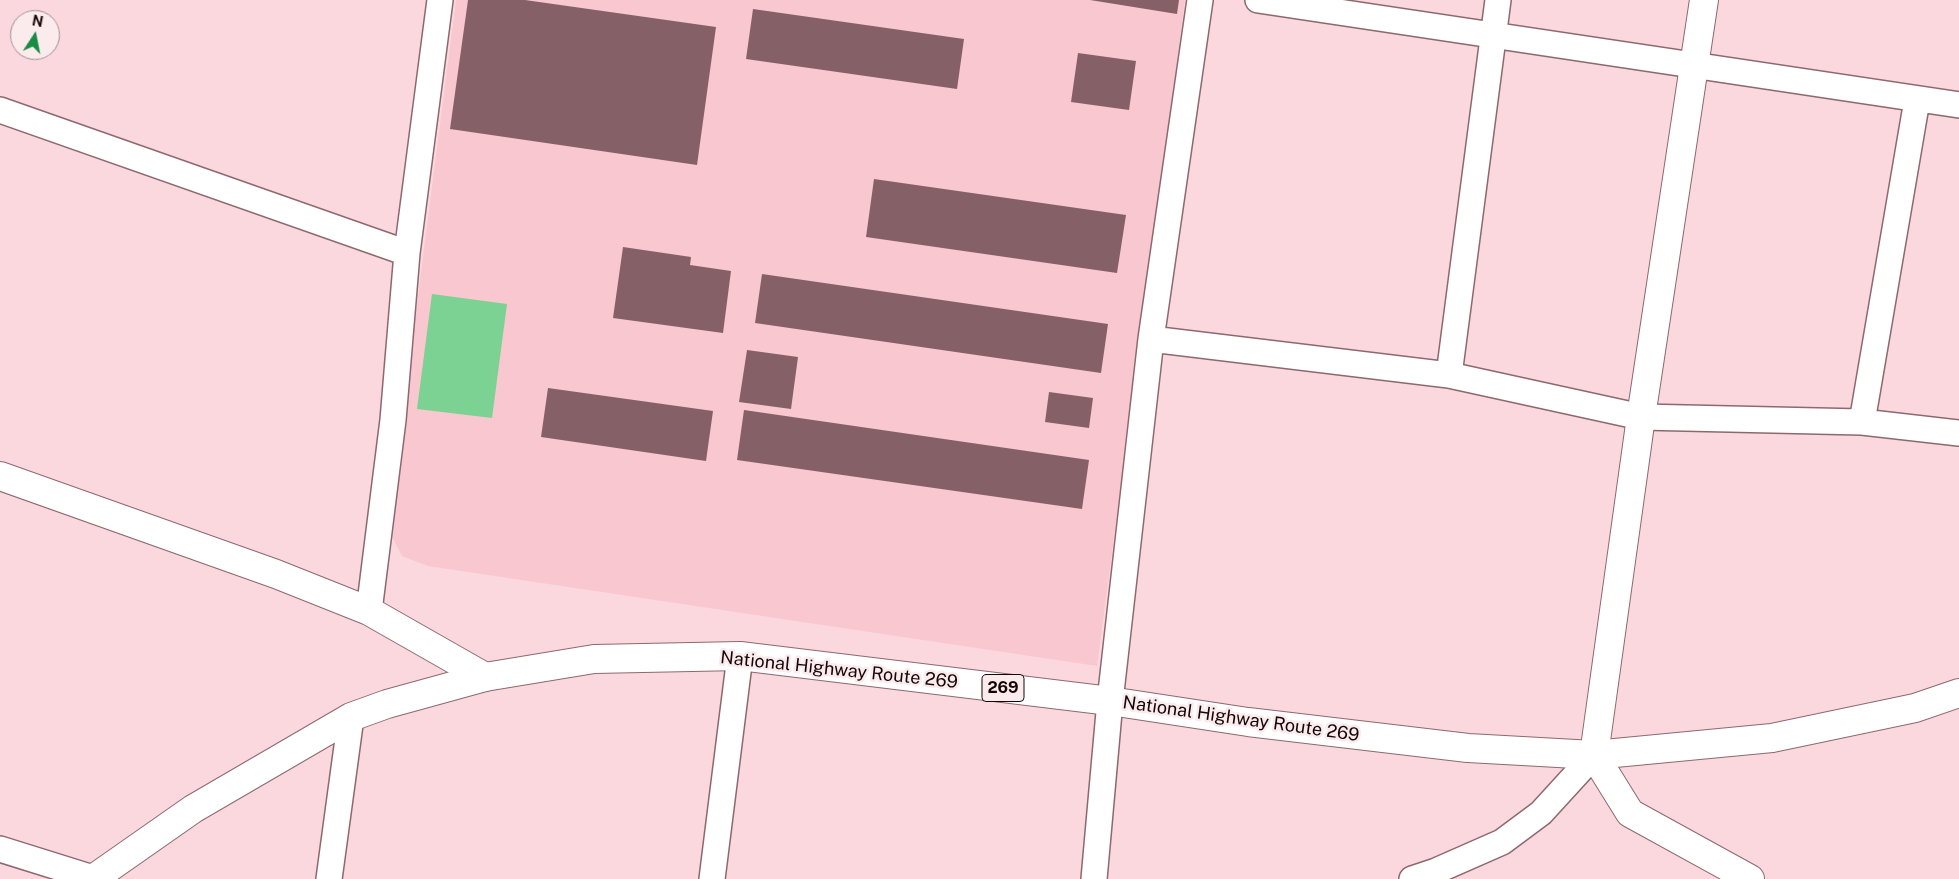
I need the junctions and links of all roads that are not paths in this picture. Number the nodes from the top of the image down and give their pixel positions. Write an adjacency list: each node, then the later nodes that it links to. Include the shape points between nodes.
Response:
1 (440, 0): 11 (street)
2 (1200, 0): 12 (street)
3 (1258, 0): 6 (street)
4 (1498, 0): 6 (street)
5 (1704, 0): 7 (main road)
6 (1492, 34): 7 (street); 13 (street)
7 (1695, 65): 8 (street); 14 (main road)
8 (1917, 100): 9 (street); 15 (street)
9 (1959, 105)
10 (0, 110): 11 (street)
11 (407, 253): 18 (street, via 393,420)
12 (1151, 339): 13 (street); 22 (street)
13 (1449, 375): 14 (street)
14 (1641, 417): 15 (street); 24 (main road)
15 (1862, 422): 16 (street)
16 (1959, 433)
17 (0, 476): 18 (main road, via 276,574)
18 (369, 611): 20 (main road)
19 (740, 656): 20 (main road, National Highway Route 269 / 269, via 594,659); 22 (main road, National Highway Route 269 / 269); 29 (street)
20 (485, 677): 23 (main road, National Highway Route 269 / 269)
21 (1959, 693): 24 (main road, National Highway Route 269 / 269, via 1916,708 1772,738)
22 (1110, 700): 24 (main road, National Highway Route 269 / 269, via 1248,722 1468,748); 30 (street)
23 (351, 717): 27 (main road, National Highway Route 269 / 269, via 193,809); 28 (street)
24 (1594, 755): 26 (street, via 1541,813 1502,842); 32 (main road, via 1630,813)
25 (0, 849): 27 (street)
26 (1433, 875): 31 (street)
27 (94, 879)
28 (329, 879)
29 (712, 879)
30 (1094, 879)
31 (1412, 879)
32 (1750, 879)

